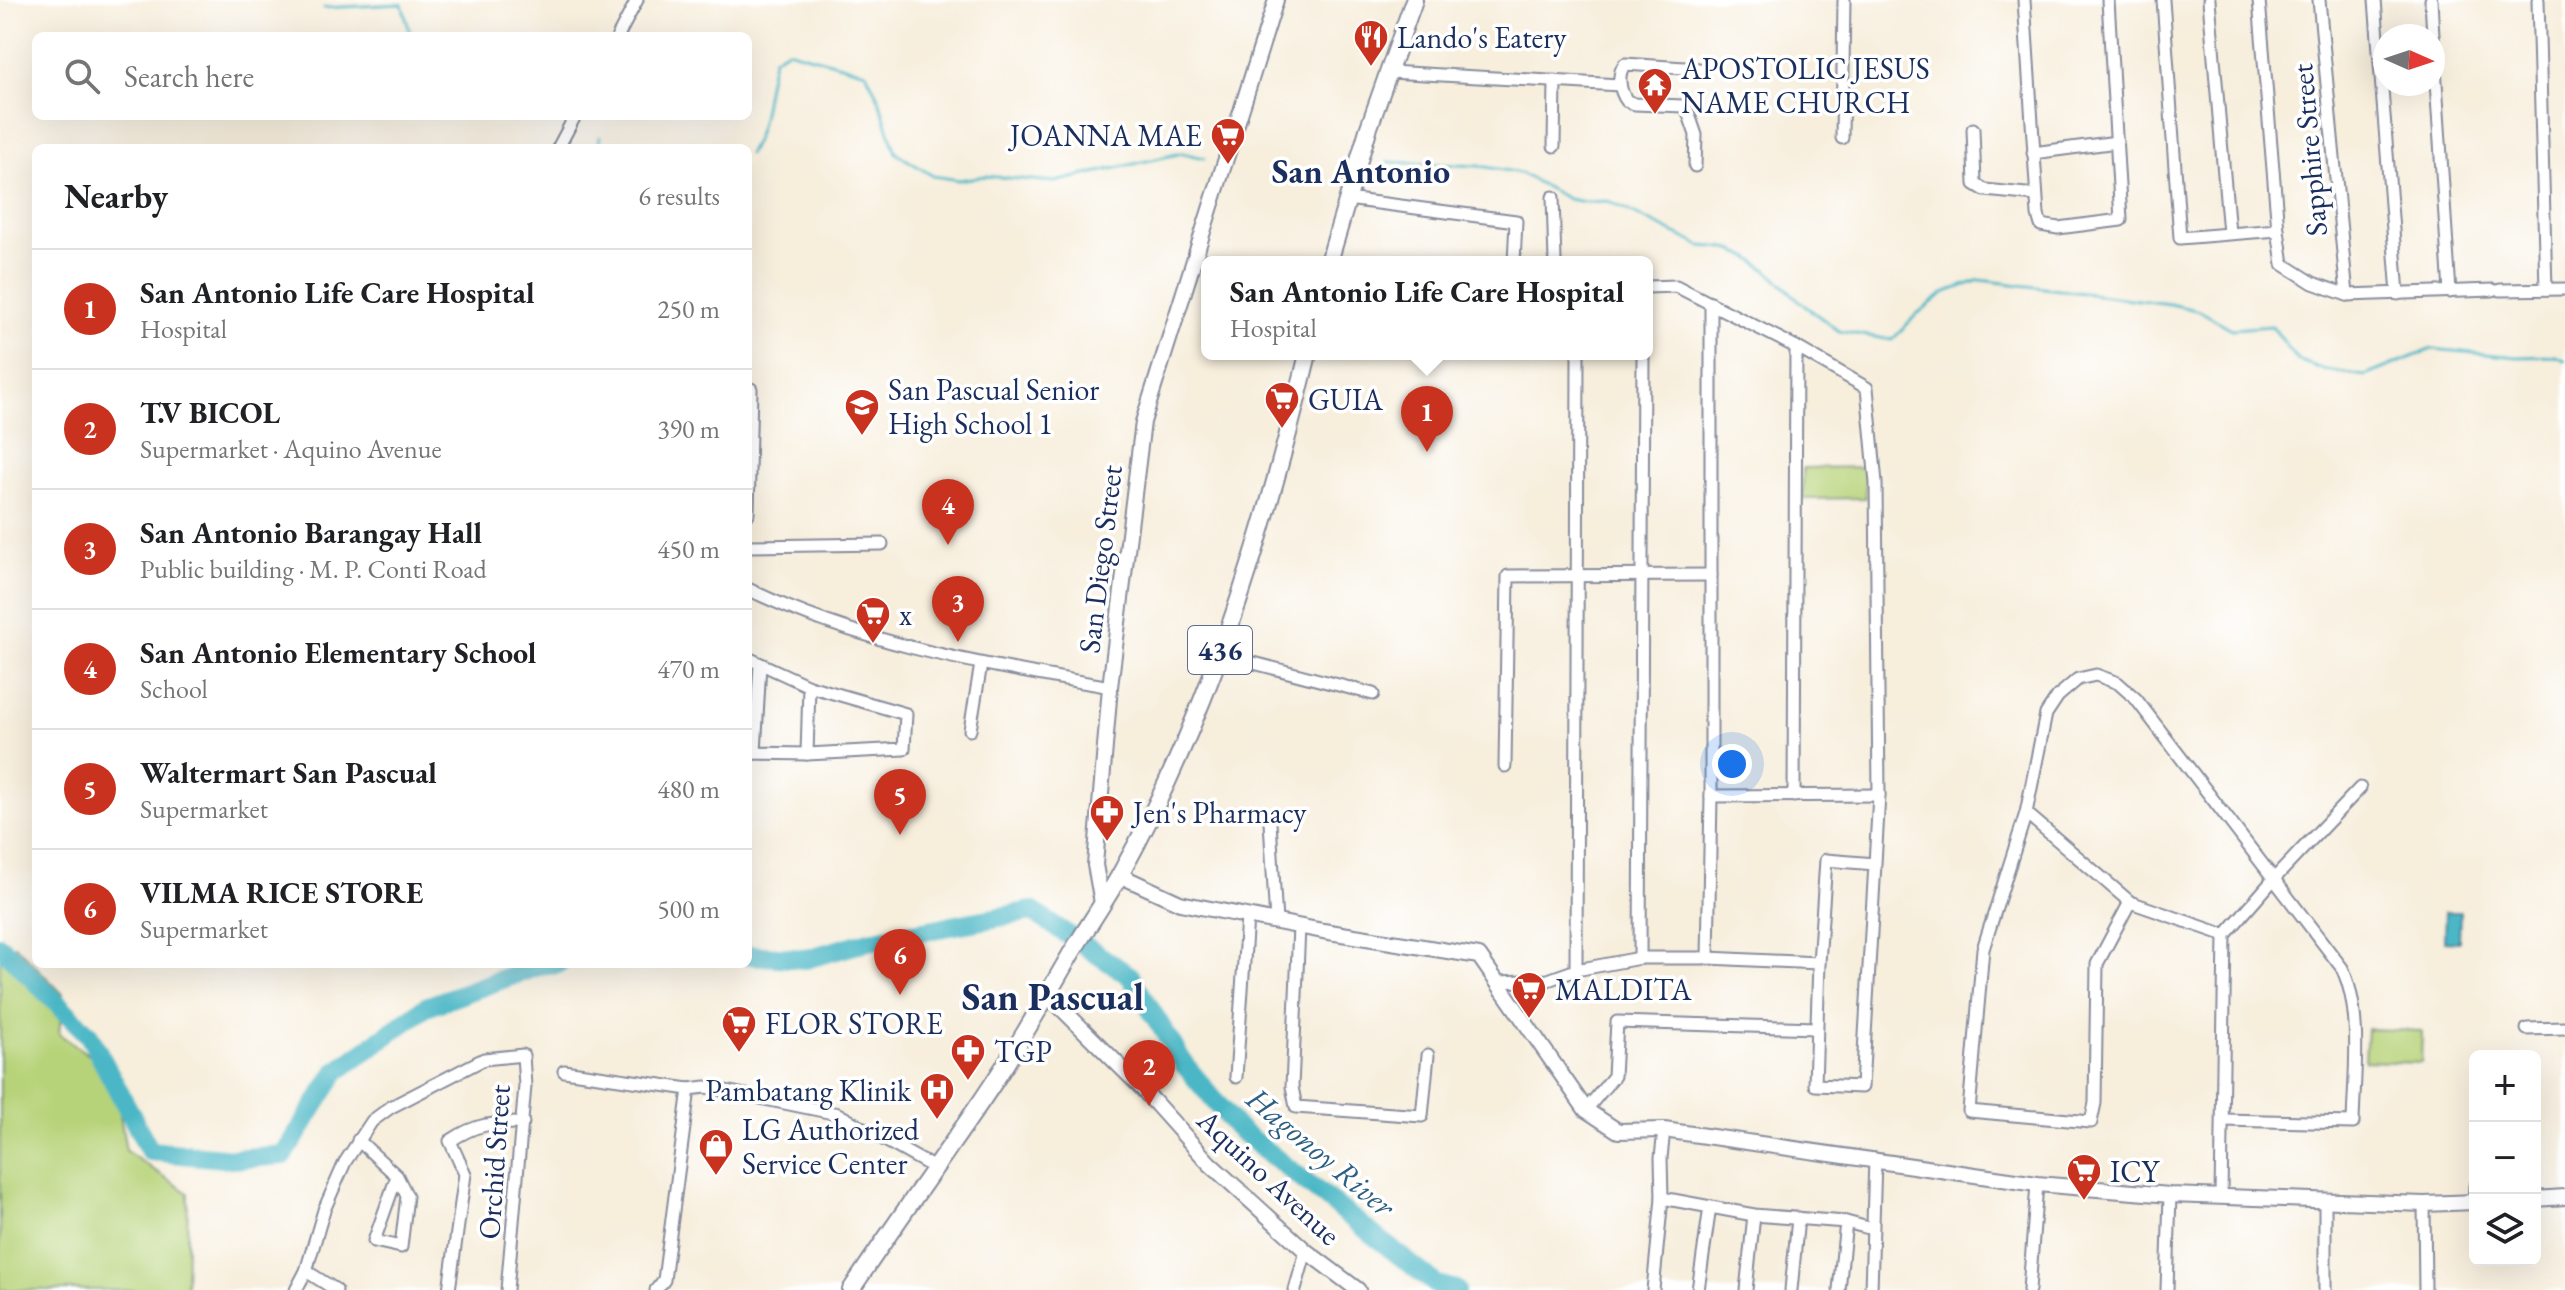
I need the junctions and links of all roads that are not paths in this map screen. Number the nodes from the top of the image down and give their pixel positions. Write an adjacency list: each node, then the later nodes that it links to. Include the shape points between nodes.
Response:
1 (637, 0): 15 (street)
2 (1276, 0): 59 (street, San Diego Street, via 1143,422)
3 (1414, 0): 17 (main road)
4 (1844, 0): 23 (street)
5 (2024, 0): 27 (street)
6 (2108, 0): 24 (street)
7 (2163, 0): 33 (street, via 2180,238)
8 (2209, 0): 33 (street)
9 (2259, 0): 32 (street)
10 (2319, 0): 42 (street, Sapphire Street)
11 (2375, 0): 41 (street)
12 (2431, 0): 14 (street)
13 (2538, 0): 38 (street)
14 (2432, 24)
15 (620, 32)
16 (1699, 69): 19 (street, via 1625,64)
17 (1389, 72): 18 (street); 31 (main road)
18 (1555, 81): 19 (street); 26 (street)
19 (1620, 85): 28 (street, via 1627,101 1687,109 1696,135)
20 (2437, 96): 40 (street)
21 (573, 120): 25 (street)
22 (1973, 129): 29 (street, via 1975,184 1985,190)
23 (1842, 138)
24 (2117, 142): 27 (street); 29 (street, via 2121,220 2058,228 2041,225)
25 (560, 144)
26 (1554, 146)
27 (2033, 153): 29 (street)
28 (1695, 166)
29 (2036, 195)
30 (1553, 197): 36 (street)
31 (1347, 199): 34 (main road); 35 (street, via 1516,221)
32 (2278, 230): 33 (street); 42 (street, via 2283,264 2313,283)
33 (2229, 233)
34 (1331, 256)
35 (1514, 256)
36 (1555, 256)
37 (1653, 287): 43 (street, via 1676,286)
38 (2546, 289): 39 (street); 40 (street)
39 (2565, 289)
40 (2450, 292): 41 (street)
41 (2398, 294): 42 (street)
42 (2347, 295)
43 (1711, 303): 44 (street); 52 (street)
44 (1796, 347): 66 (street, via 1867,388 1876,483); 68 (street)
45 (1307, 360): 54 (main road, 436, via 1288,440)
46 (1578, 360): 50 (street)
47 (1643, 360): 51 (street)
48 (882, 544): 49 (street)
49 (752, 546)
50 (1578, 575): 51 (street); 64 (street, via 1508,576); 83 (street)
51 (1643, 575): 52 (street); 80 (street)
52 (1711, 575): 67 (street)
53 (752, 591): 57 (street, via 845,629)
54 (1219, 654): 60 (street); 72 (main road, 436, via 1171,771)
55 (752, 660): 56 (street)
56 (760, 664): 58 (street); 62 (street)
57 (981, 664): 59 (street); 61 (street)
58 (809, 686): 63 (street); 63 (street, via 906,714 904,749)
59 (1110, 687): 75 (street, San Diego Street, via 1095,865)
60 (1373, 694)
61 (970, 730)
62 (752, 753): 63 (street)
63 (807, 754)
64 (1505, 766)
65 (2360, 788): 73 (street)
66 (1879, 795): 68 (street); 71 (street)
67 (1711, 796): 68 (street); 81 (street)
68 (1794, 796)
69 (2026, 813): 73 (street, via 2046,714 2078,679 2096,675 2118,683 2136,699); 74 (street); 74 (street, via 1983,949 1969,1111 2091,1122 2097,964)
70 (1270, 822): 77 (street)
71 (1875, 864): 82 (street, via 1826,860); 86 (street, via 1862,1087 1815,1085)
72 (1119, 875): 75 (main road, 436); 76 (street, via 1180,903)
73 (2273, 880): 79 (street); 94 (street, via 2351,987 2353,1123)
74 (2130, 902): 79 (street)
75 (1102, 903): 85 (main road, 436)
76 (1247, 917): 77 (street); 91 (street)
77 (1276, 922): 78 (street)
78 (1299, 927): 84 (street, via 1479,956); 89 (street, via 1292,1087 1296,1107 1422,1116)
79 (2225, 935): 94 (street)
80 (1640, 958): 81 (street); 83 (street)
81 (1708, 958): 82 (street)
82 (1819, 963): 86 (street)
83 (1576, 970): 84 (street, via 1548,980)
84 (1499, 982): 93 (street)
85 (1048, 995): 99 (main road, 436); 115 (street, Aquino Avenue, via 1209,1163)
86 (1816, 1028): 93 (street, via 1617,1022 1614,1076)
87 (2565, 1028): 88 (street)
88 (2527, 1029)
89 (1428, 1055)
90 (564, 1071): 92 (street)
91 (1236, 1077)
92 (689, 1089): 99 (street, via 706,1087 838,1114); 121 (street, via 664,1280)
93 (1586, 1110): 96 (street, via 1618,1131)
94 (2223, 1120): 103 (street)
95 (523, 1123): 97 (street, Orchid Street, via 523,1055 484,1059 460,1070 391,1107); 119 (street, via 470,1128 450,1141 465,1174); 120 (street, Orchid Street)
96 (1664, 1130): 98 (street); 105 (street)
97 (358, 1140): 100 (street); 116 (street, Orchid Street, via 324,1210)
98 (1875, 1159): 101 (street); 114 (street)
99 (933, 1167): 122 (main road, 436)
100 (397, 1176): 100 (street, via 407,1196 401,1247 374,1241)
101 (2037, 1184): 102 (street); 131 (street)
102 (2170, 1195): 103 (street); 132 (street)
103 (2221, 1197): 107 (street)
104 (2565, 1197): 106 (street)
105 (1662, 1198): 110 (street); 125 (street)
106 (2541, 1199)
107 (2325, 1200): 109 (street); 133 (street)
108 (2469, 1202): 109 (street)
109 (2424, 1204): 134 (street)
110 (1710, 1207): 111 (street); 126 (street)
111 (1754, 1215): 112 (street); 127 (street)
112 (1798, 1218): 113 (street); 128 (street)
113 (1846, 1222): 114 (street); 129 (street)
114 (1872, 1229): 130 (street)
115 (1306, 1251): 123 (street); 124 (street, Aquino Avenue)
116 (306, 1271): 117 (street, Orchid Street); 118 (street)
117 (296, 1290)
118 (336, 1290)
119 (449, 1290)
120 (507, 1290)
121 (656, 1290)
122 (851, 1290)
123 (1295, 1290)
124 (1358, 1290)
125 (1653, 1290)
126 (1698, 1290)
127 (1746, 1290)
128 (1791, 1290)
129 (1839, 1290)
130 (1871, 1290)
131 (2029, 1290)
132 (2167, 1290)
133 (2325, 1290)
134 (2425, 1290)

